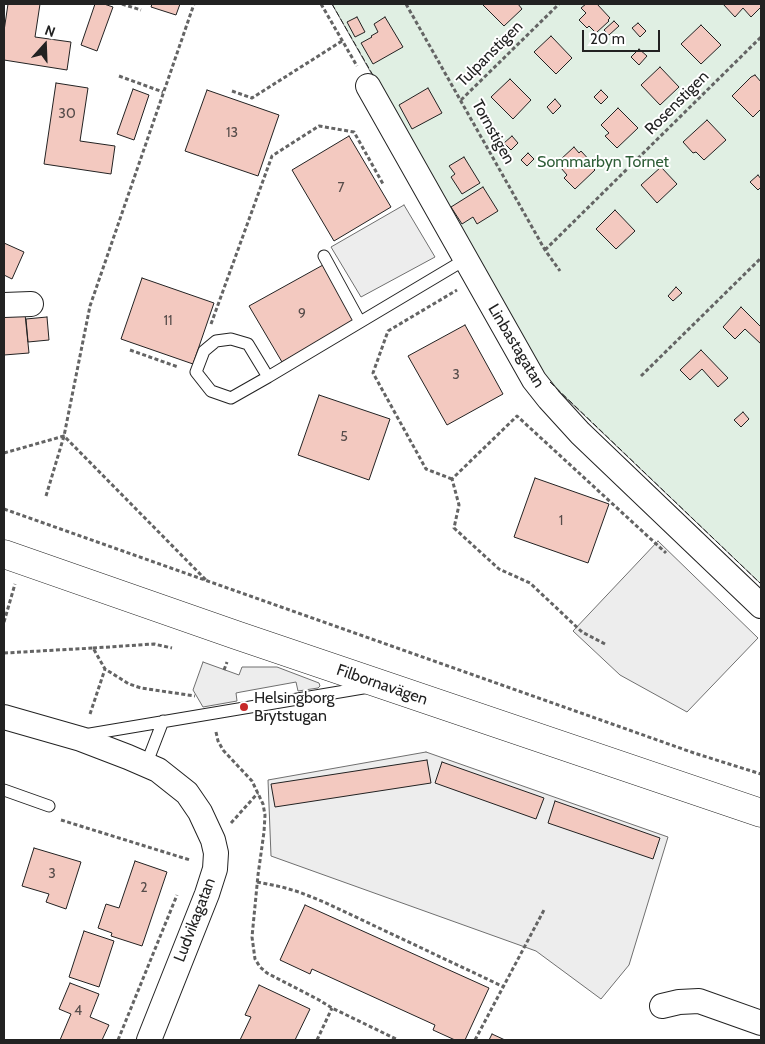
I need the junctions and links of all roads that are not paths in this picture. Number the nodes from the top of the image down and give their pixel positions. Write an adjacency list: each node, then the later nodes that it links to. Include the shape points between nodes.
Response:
1 (368, 86): 3 (street, Linbastagatan)
2 (324, 256): 6 (lane)
3 (471, 269): 6 (lane); 9 (street, Linbastagatan, via 534,380 549,399 580,433)
4 (31, 304): 5 (street)
5 (4, 305)
6 (360, 322): 7 (lane)
7 (268, 377): 7 (lane, via 248,344 231,339 216,340 204,351 196,372 210,391 230,398)
8 (4, 554): 10 (street, Filbornavägen)
9 (761, 606)
10 (383, 685): 12 (lane); 17 (street, Filbornavägen)
11 (4, 717): 13 (street, Ludvikagatan)
12 (164, 721): 13 (lane); 14 (lane)
13 (72, 737): 14 (street, Ludvikagatan)
14 (146, 765): 20 (street, Ludvikagatan, via 163,773 187,793 200,812 216,853 207,894)
15 (4, 790): 16 (lane)
16 (49, 806)
17 (761, 813)
18 (662, 1006): 19 (street, via 699,1001)
19 (761, 1023)
20 (149, 1040)

